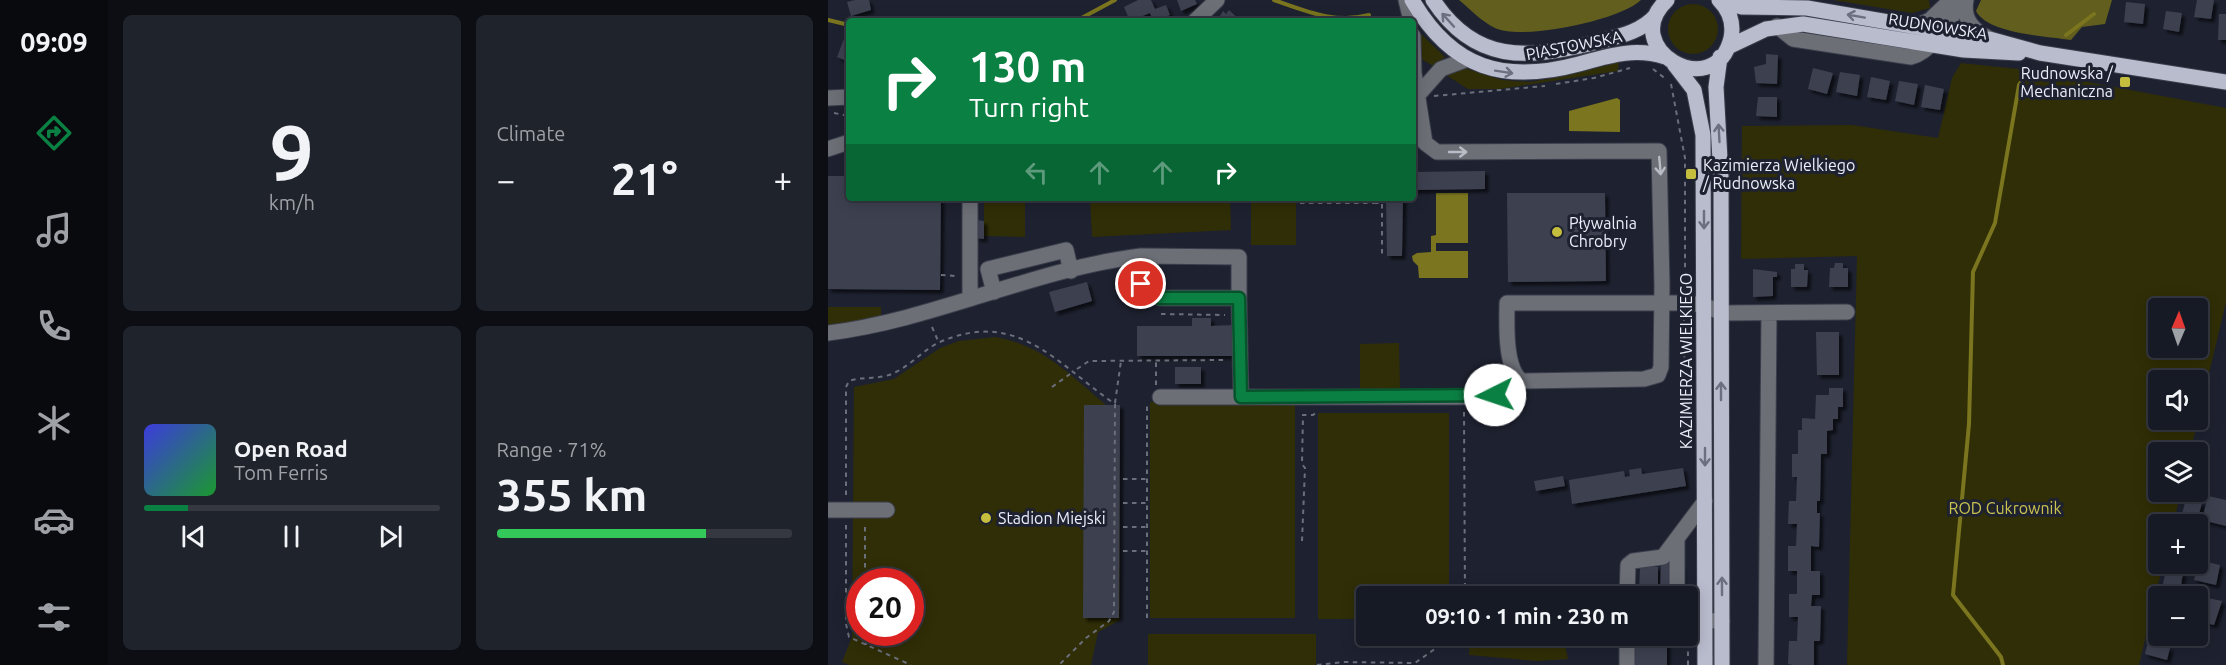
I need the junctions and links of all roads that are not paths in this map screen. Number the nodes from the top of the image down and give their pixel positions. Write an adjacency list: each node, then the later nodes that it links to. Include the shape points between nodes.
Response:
1 (1217, 0): 10 (street)
2 (1406, 0): 11 (street)
3 (1412, 0): 17 (main road, PIASTOWSKA, via 1440,39)
4 (1433, 0): 9 (main road, PIASTOWSKA, one-way to 4, via 1641,28 1624,34 1563,50 1524,55 1496,50 1463,35)
5 (1667, 0): 9 (main road)
6 (1951, 0): 12 (street, via 1930,20)
7 (1964, 0): 13 (street); 14 (street, via 1965,14 1972,27)
8 (1719, 1): 12 (main road, RUDNOWSKA, one-way to 8, via 1807,8 1742,7); 15 (main road, via 1732,26)
9 (1656, 15): 18 (main road, KAZIMIERZA WIELKIEGO, via 1654,37)
10 (1198, 18)
11 (1410, 18)
12 (1913, 27): 13 (main road, RUDNOWSKA)
13 (1936, 38): 14 (main road, RUDNOWSKA); 15 (main road, RUDNOWSKA, via 1813,25 1777,26); 16 (main road, RUDNOWSKA, via 1985,52)
14 (1993, 40): 16 (main road, RUDNOWSKA)
15 (1724, 52): 18 (main road, PIASTOWSKA, via 1698,68); 35 (main road, one-way to 15, via 1716,87)
16 (2040, 53): 20 (main road, RUDNOWSKA)
17 (1468, 59): 18 (main road, PIASTOWSKA, one-way to 18, via 1497,71 1527,74 1631,60 1646,52); 21 (street, via 1441,69)
18 (1670, 60): 33 (main road, KAZIMIERZA WIELKIEGO, one-way to 33, via 1694,90 1701,119)
19 (1416, 81): 21 (street)
20 (2226, 82)
21 (1417, 96): 32 (street, one-way to 32, via 1425,143 1437,152 1659,151)
22 (846, 97): 23 (street)
23 (828, 98)
24 (846, 143): 25 (street)
25 (828, 149)
26 (970, 201): 30 (street)
27 (1130, 258): 28 (street); 31 (street, via 1141,284 1153,296); 31 (street, via 1239,257)
28 (1071, 271): 29 (street); 29 (street, via 1066,250 988,269)
29 (994, 292): 30 (street)
30 (970, 298): 37 (street)
31 (1239, 298): 40 (street)
32 (1661, 303): 33 (street); 38 (street, via 1658,375 1644,379); 38 (street, via 1507,303 1509,354 1515,375)
33 (1704, 304): 35 (street); 41 (main road, KAZIMIERZA WIELKIEGO, one-way to 41)
34 (1847, 312): 36 (street)
35 (1721, 313): 36 (street); 49 (main road, one-way to 35)
36 (1769, 313): 54 (street)
37 (828, 333)
38 (1522, 381): 40 (street, via 1495,395 1464,397)
39 (1158, 397): 40 (street)
40 (1241, 397)
41 (1705, 501): 44 (street); 48 (main road, KAZIMIERZA WIELKIEGO)
42 (828, 510): 43 (street)
43 (887, 510)
44 (1677, 541): 45 (street, via 1663,557 1628,565); 46 (street)
45 (1627, 586)
46 (1677, 586)
47 (1698, 621): 48 (street)
48 (1705, 621): 49 (street); 52 (main road, KAZIMIERZA WIELKIEGO)
49 (1722, 621): 53 (main road)
50 (1627, 646): 51 (street)
51 (1627, 665)
52 (1705, 665)
53 (1722, 665)
54 (1766, 665)

